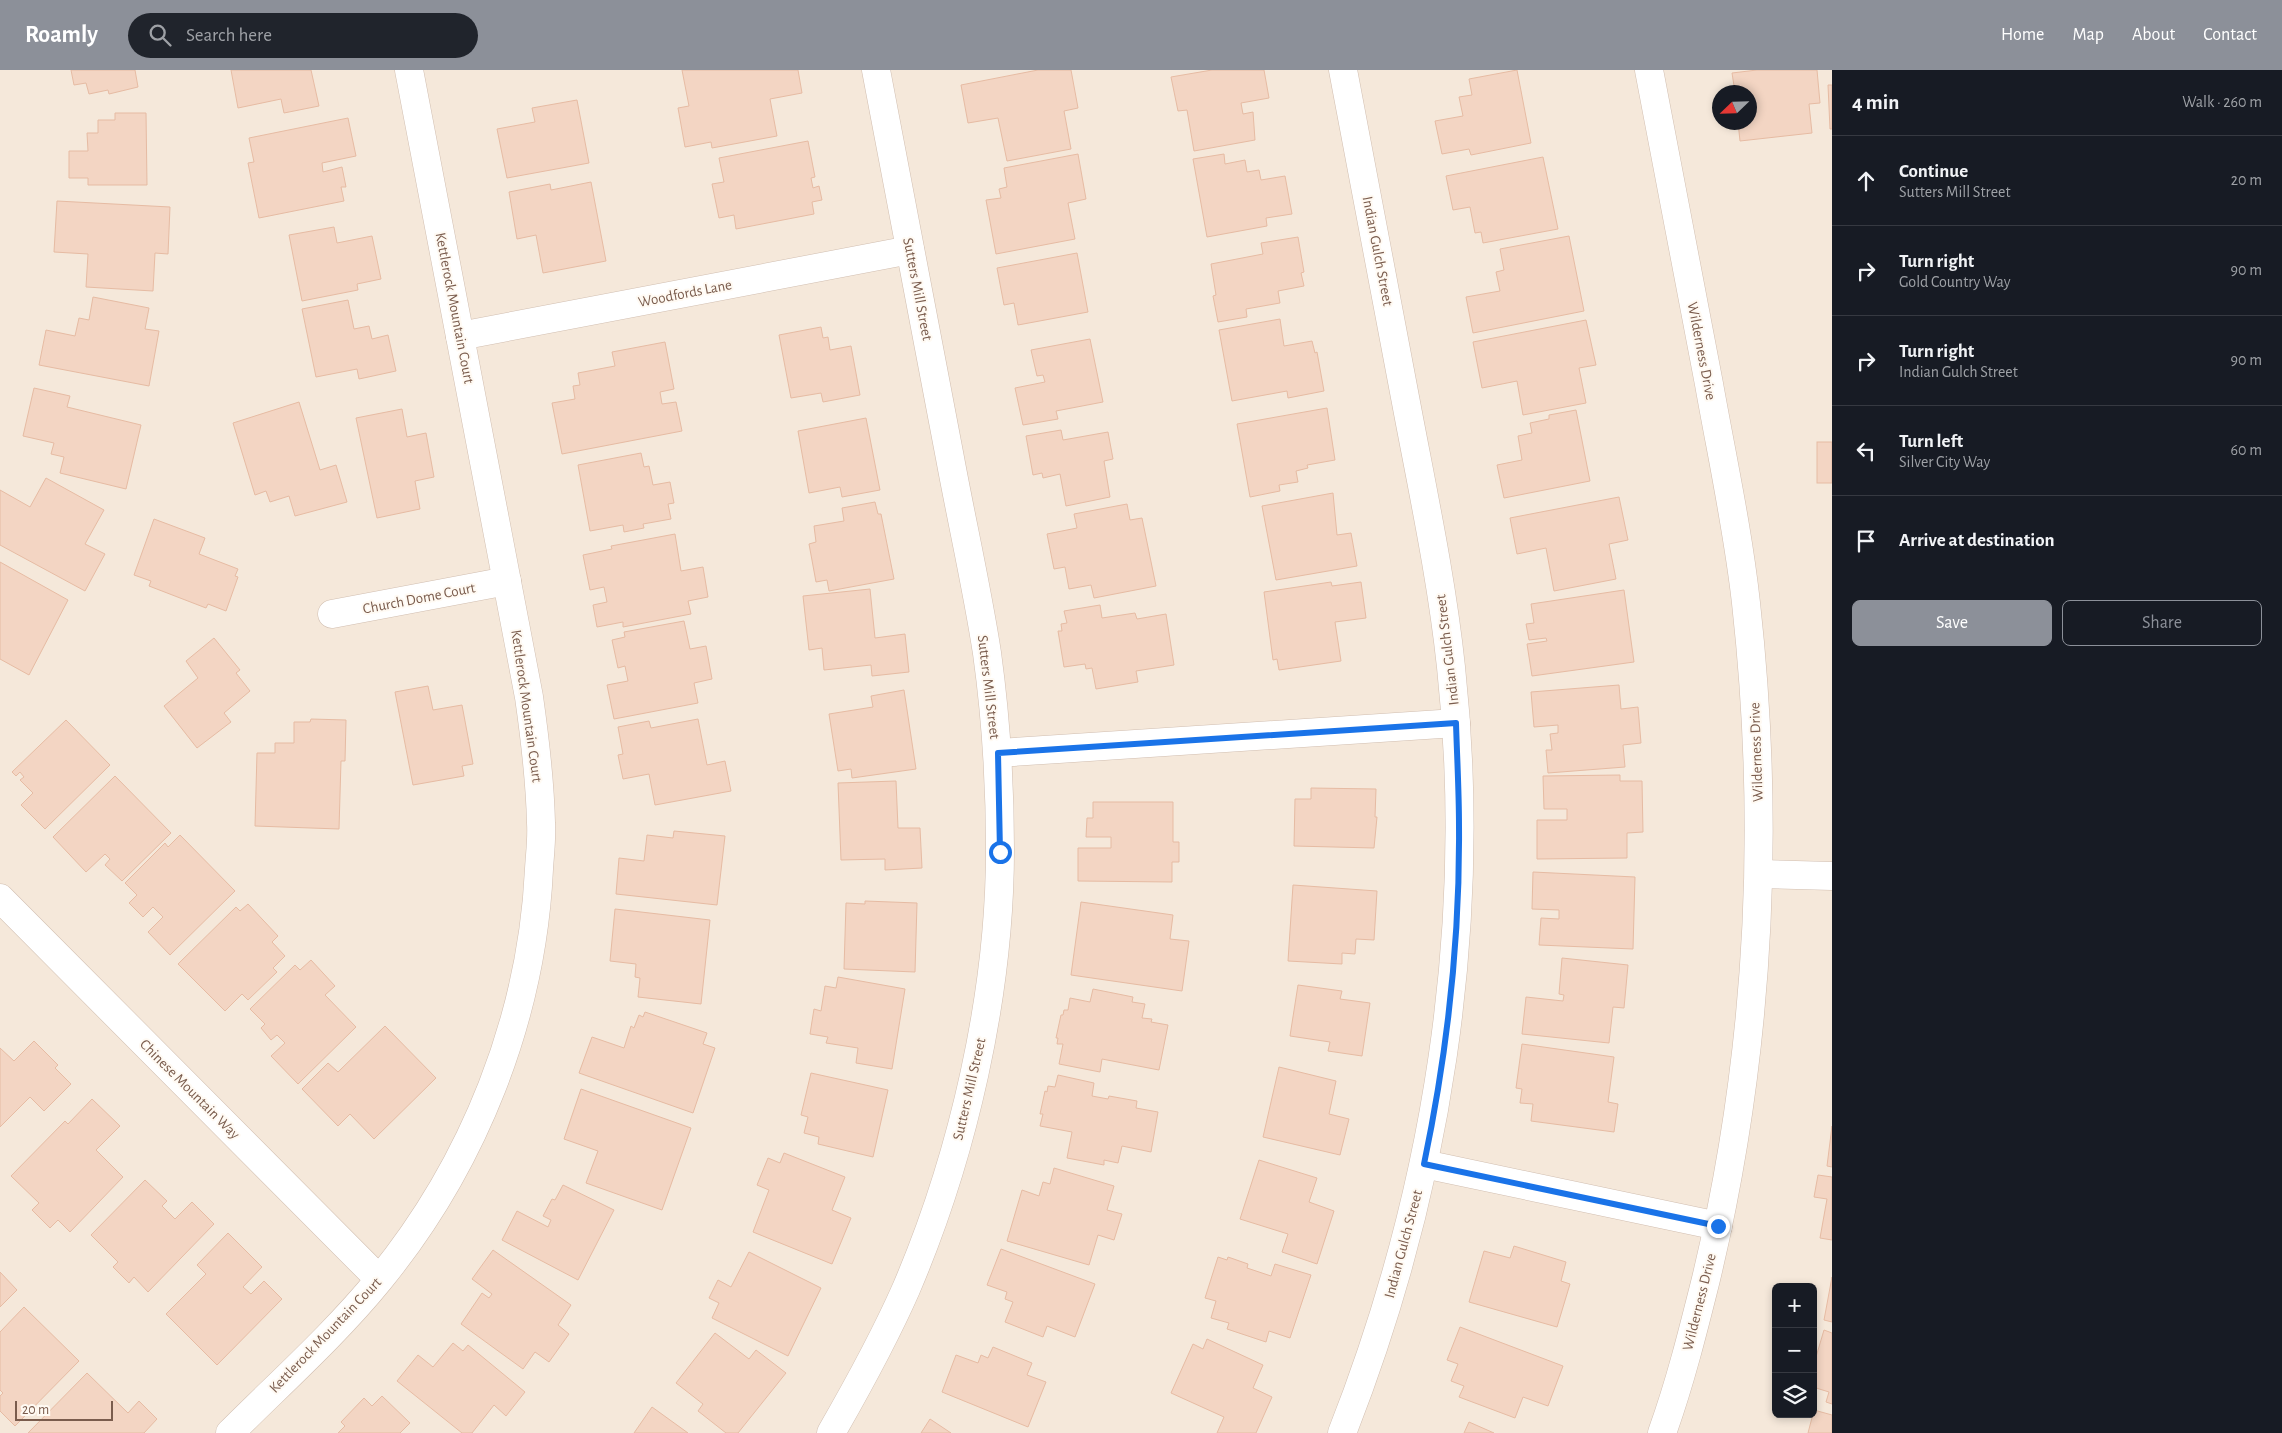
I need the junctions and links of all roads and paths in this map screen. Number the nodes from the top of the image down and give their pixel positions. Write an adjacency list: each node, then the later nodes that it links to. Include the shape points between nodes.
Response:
1 (409, 70): 6 (street, Kettlerock Mountain Court)
2 (876, 70): 5 (street, Sutters Mill Street)
3 (1343, 70): 9 (street, Indian Gulch Street, via 1436,560)
4 (1649, 70): 11 (street, Wilderness Drive, via 1731,502 1746,602 1757,736)
5 (910, 250): 6 (street, Woodfords Lane); 10 (street, Sutters Mill Street, via 986,652)
6 (460, 336): 7 (street, Kettlerock Mountain Court)
7 (507, 581): 8 (street, Church Dome Court); 16 (street, Kettlerock Mountain Court, via 535,742 542,824 538,898 527,971 508,1043 482,1112 450,1178)
8 (332, 614)
9 (1456, 723): 10 (street); 14 (street, Indian Gulch Street, via 1459,827 1455,940 1447,1025)
10 (998, 753): 18 (street, Sutters Mill Street, via 1000,852 995,934 985,1015 970,1094 942,1192 906,1287 872,1360)
11 (1759, 874): 12 (street); 15 (street, Wilderness Drive, via 1752,1004 1740,1104)
12 (1832, 876)
13 (0, 898): 16 (street, Chinese Mountain Way)
14 (1424, 1164): 15 (street); 19 (street, Indian Gulch Street, via 1399,1268)
15 (1718, 1226): 20 (street, Wilderness Drive, via 1696,1320)
16 (380, 1279): 17 (street, Kettlerock Mountain Court)
17 (230, 1433)
18 (831, 1433)
19 (1342, 1433)
20 (1662, 1433)

